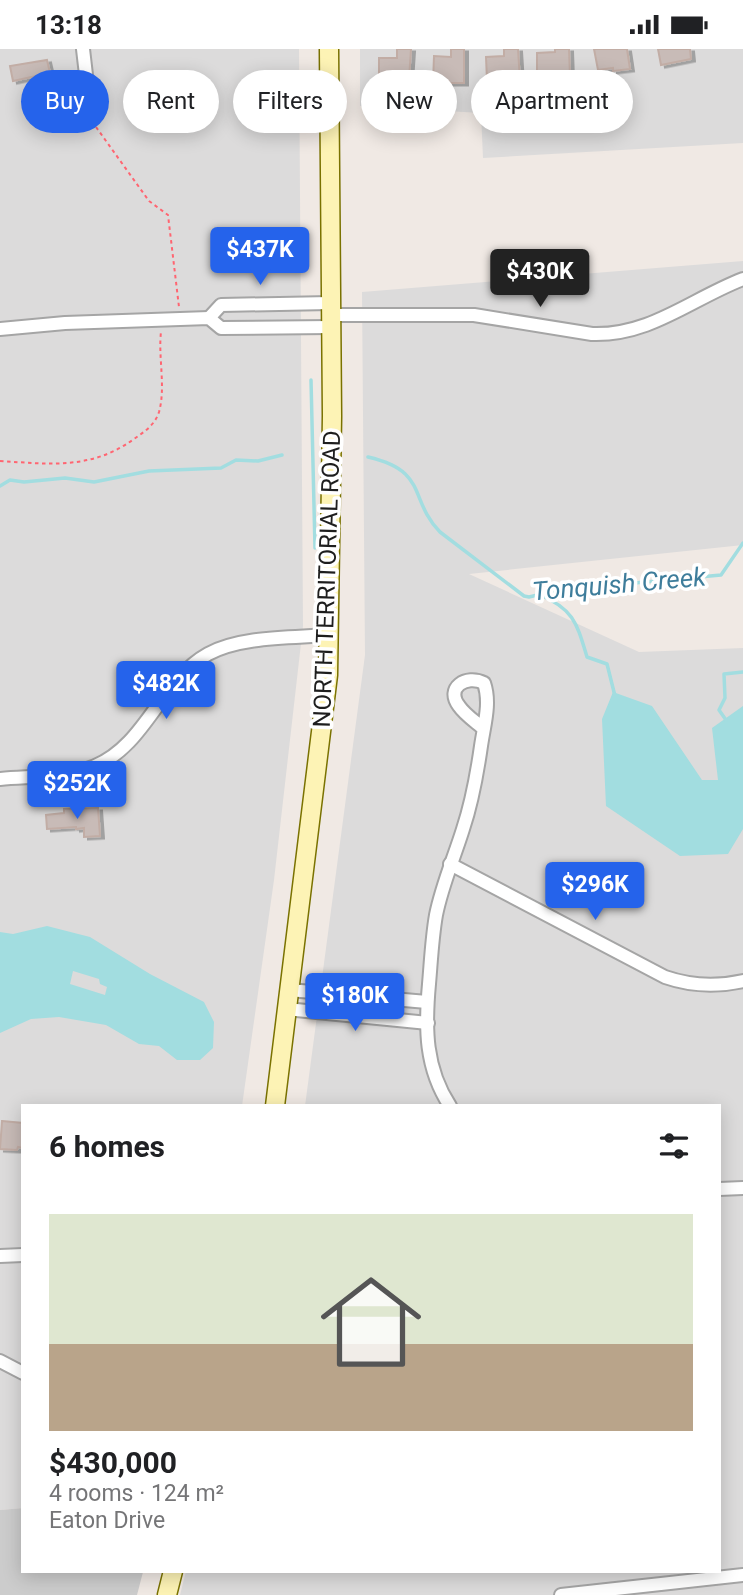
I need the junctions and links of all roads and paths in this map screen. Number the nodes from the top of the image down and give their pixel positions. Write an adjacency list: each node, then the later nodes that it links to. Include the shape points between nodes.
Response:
1 (83, 49): 3 (street)
2 (329, 49): 5 (main road, NORTH TERRITORIAL ROAD)
3 (85, 70)
4 (743, 279): 5 (street, via 646,327 611,335 474,315)
5 (330, 315): 6 (street, via 221,328); 6 (street, via 221,305); 8 (main road, NORTH TERRITORIAL ROAD)
6 (209, 318): 7 (street)
7 (0, 329)
8 (329, 635): 10 (street, via 223,647 177,681 129,740 104,762 71,772); 13 (main road, NORTH TERRITORIAL ROAD, via 316,786)
9 (484, 729): 11 (street, via 471,804)
10 (0, 779)
11 (450, 865): 12 (street, via 665,977 696,985); 14 (street, via 436,915)
12 (743, 981)
13 (289, 989): 14 (street); 15 (main road, NORTH TERRITORIAL ROAD)
14 (427, 1002): 16 (street)
15 (286, 1009): 16 (street); 17 (main road, NORTH TERRITORIAL ROAD)
16 (428, 1023): 18 (street, via 431,1066)
17 (275, 1104)
18 (449, 1104)
19 (743, 1188): 20 (street)
20 (721, 1189)
21 (21, 1255): 22 (street)
22 (0, 1256)
23 (0, 1361): 24 (street)
24 (21, 1372)
25 (172, 1573): 27 (main road)
26 (743, 1575): 28 (street)
27 (167, 1595)
28 (561, 1595)

